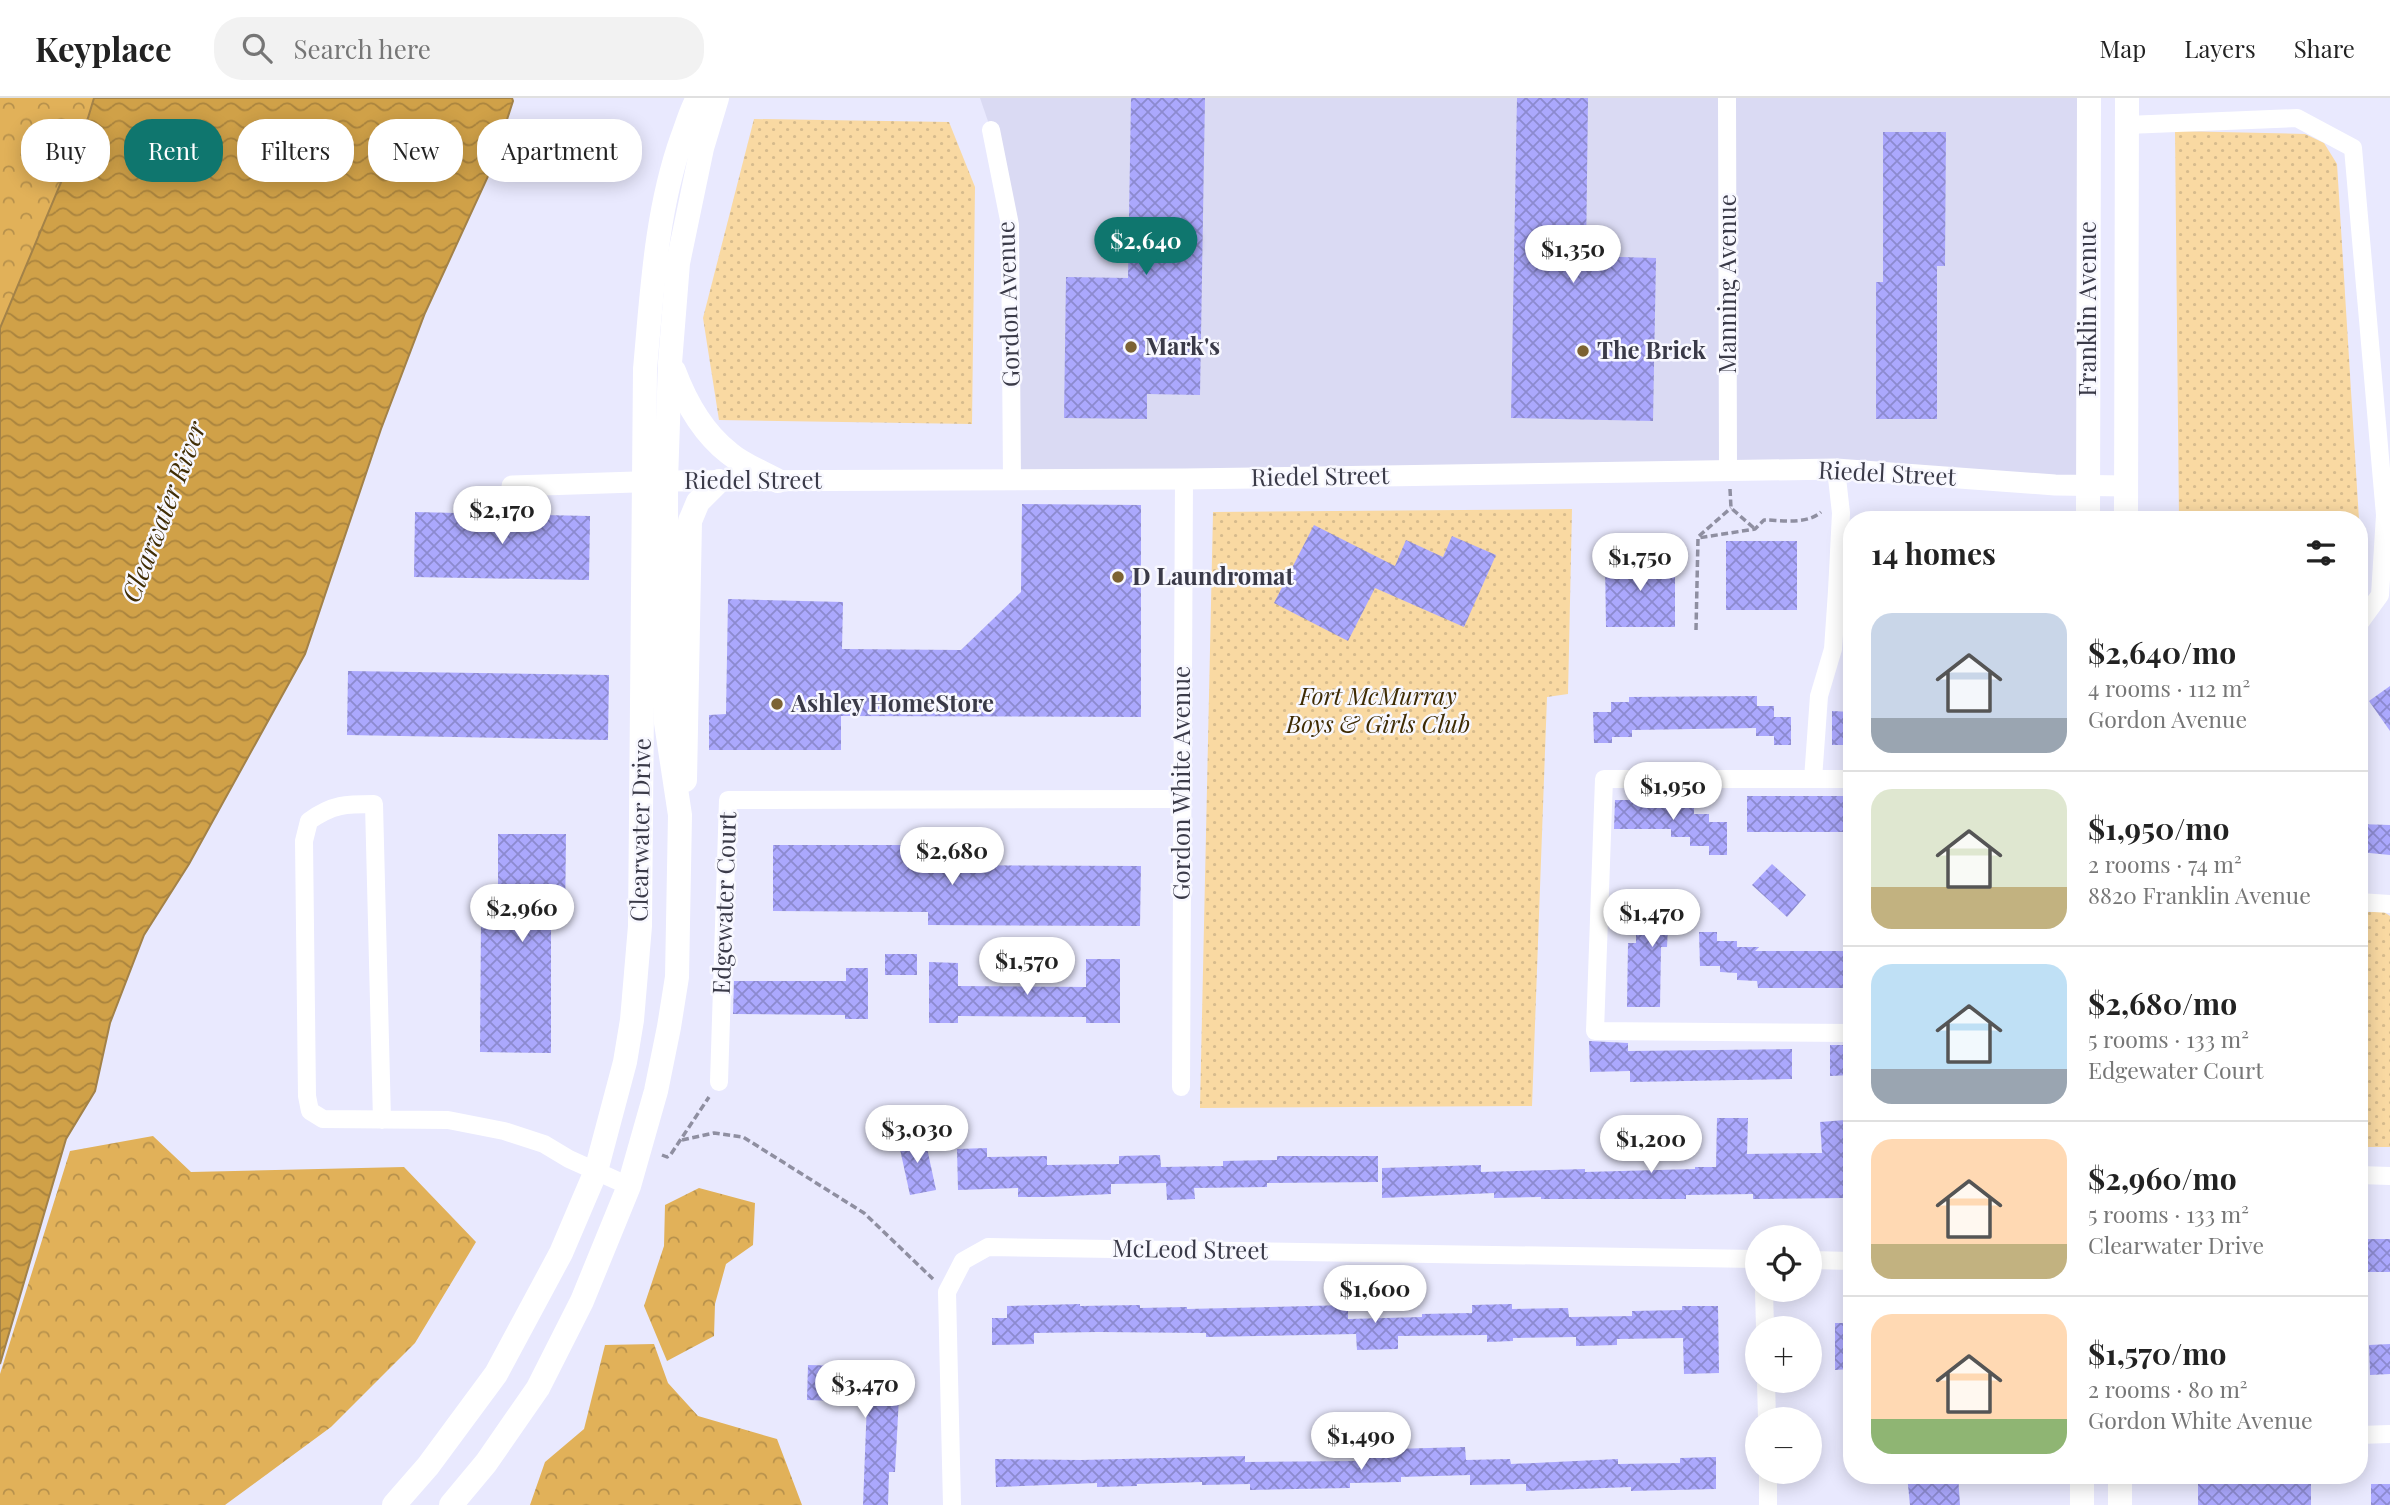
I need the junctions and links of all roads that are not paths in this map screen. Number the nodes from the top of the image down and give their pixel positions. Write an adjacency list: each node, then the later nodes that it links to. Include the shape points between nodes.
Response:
1 (698, 98): 15 (main road, Clearwater Drive, via 678,150 659,239 645,369)
2 (718, 98): 8 (main road, Clearwater Drive, via 702,148 678,263)
3 (1727, 98): 10 (street, Manning Avenue)
4 (2089, 98): 16 (main road, Franklin Avenue)
5 (2127, 98): 6 (main road, Franklin Avenue)
6 (2127, 125): 18 (main road, Franklin Avenue); 21 (street, via 2297,118 2353,148 2385,515 2380,595)
7 (992, 130): 11 (street, Gordon Avenue, via 1010,225)
8 (670, 363): 14 (main road, via 687,403 706,430 730,454); 15 (main road, Clearwater Drive)
9 (1836, 469): 10 (street, Riedel Street); 16 (street, Riedel Street); 22 (street, via 1841,513 1833,649 1819,695)
10 (1728, 471): 12 (street, Riedel Street)
11 (1012, 478): 12 (street, Riedel Street); 14 (street, Riedel Street)
12 (1184, 479): 24 (street, Gordon White Avenue)
13 (719, 481): 14 (street, Riedel Street); 15 (street, Riedel Street); 25 (main road, via 698,502 691,521 687,768)
14 (778, 481)
15 (654, 482): 17 (street, Riedel Street); 25 (main road, Clearwater Drive, via 666,723); 32 (main road, Clearwater Drive, via 640,926 625,1062)
16 (2088, 485): 18 (street, Riedel Street); 19 (main road, Franklin Avenue)
17 (512, 486)
18 (2127, 486): 20 (main road, Franklin Avenue)
19 (2088, 511)
20 (2126, 511)
21 (2368, 612)
22 (1813, 779): 23 (street); 28 (street, via 1604,779 1595,1031)
23 (1843, 779)
24 (1181, 799): 29 (street, Edgewater Court, via 728,800); 30 (street, Gordon White Avenue)
25 (680, 815): 35 (main road, Clearwater Drive, via 677,977 656,1091)
26 (2368, 903): 27 (street)
27 (2390, 904)
28 (1843, 1034)
29 (719, 1082)
30 (1181, 1087)
31 (382, 1120): 31 (street, via 323,1119 310,1111 307,1096 304,841 309,821 330,807 347,804 374,804); 32 (street, via 448,1121 504,1131 544,1144)
32 (596, 1171): 35 (street); 44 (main road, Clearwater Drive, via 561,1253 496,1374)
33 (2368, 1175): 34 (street)
34 (2390, 1176)
35 (629, 1186): 45 (main road, Clearwater Drive, via 582,1301 538,1388)
36 (1745, 1259): 46 (street, McLeod Street, via 988,1247 962,1261 947,1292)
37 (1822, 1261): 38 (street)
38 (1843, 1261)
39 (2390, 1434): 40 (street)
40 (2368, 1435)
41 (1768, 1484): 47 (street)
42 (2082, 1484): 48 (main road)
43 (2120, 1484): 49 (main road)
44 (394, 1505)
45 (451, 1505)
46 (952, 1505)
47 (1768, 1505)
48 (2082, 1505)
49 (2120, 1505)

